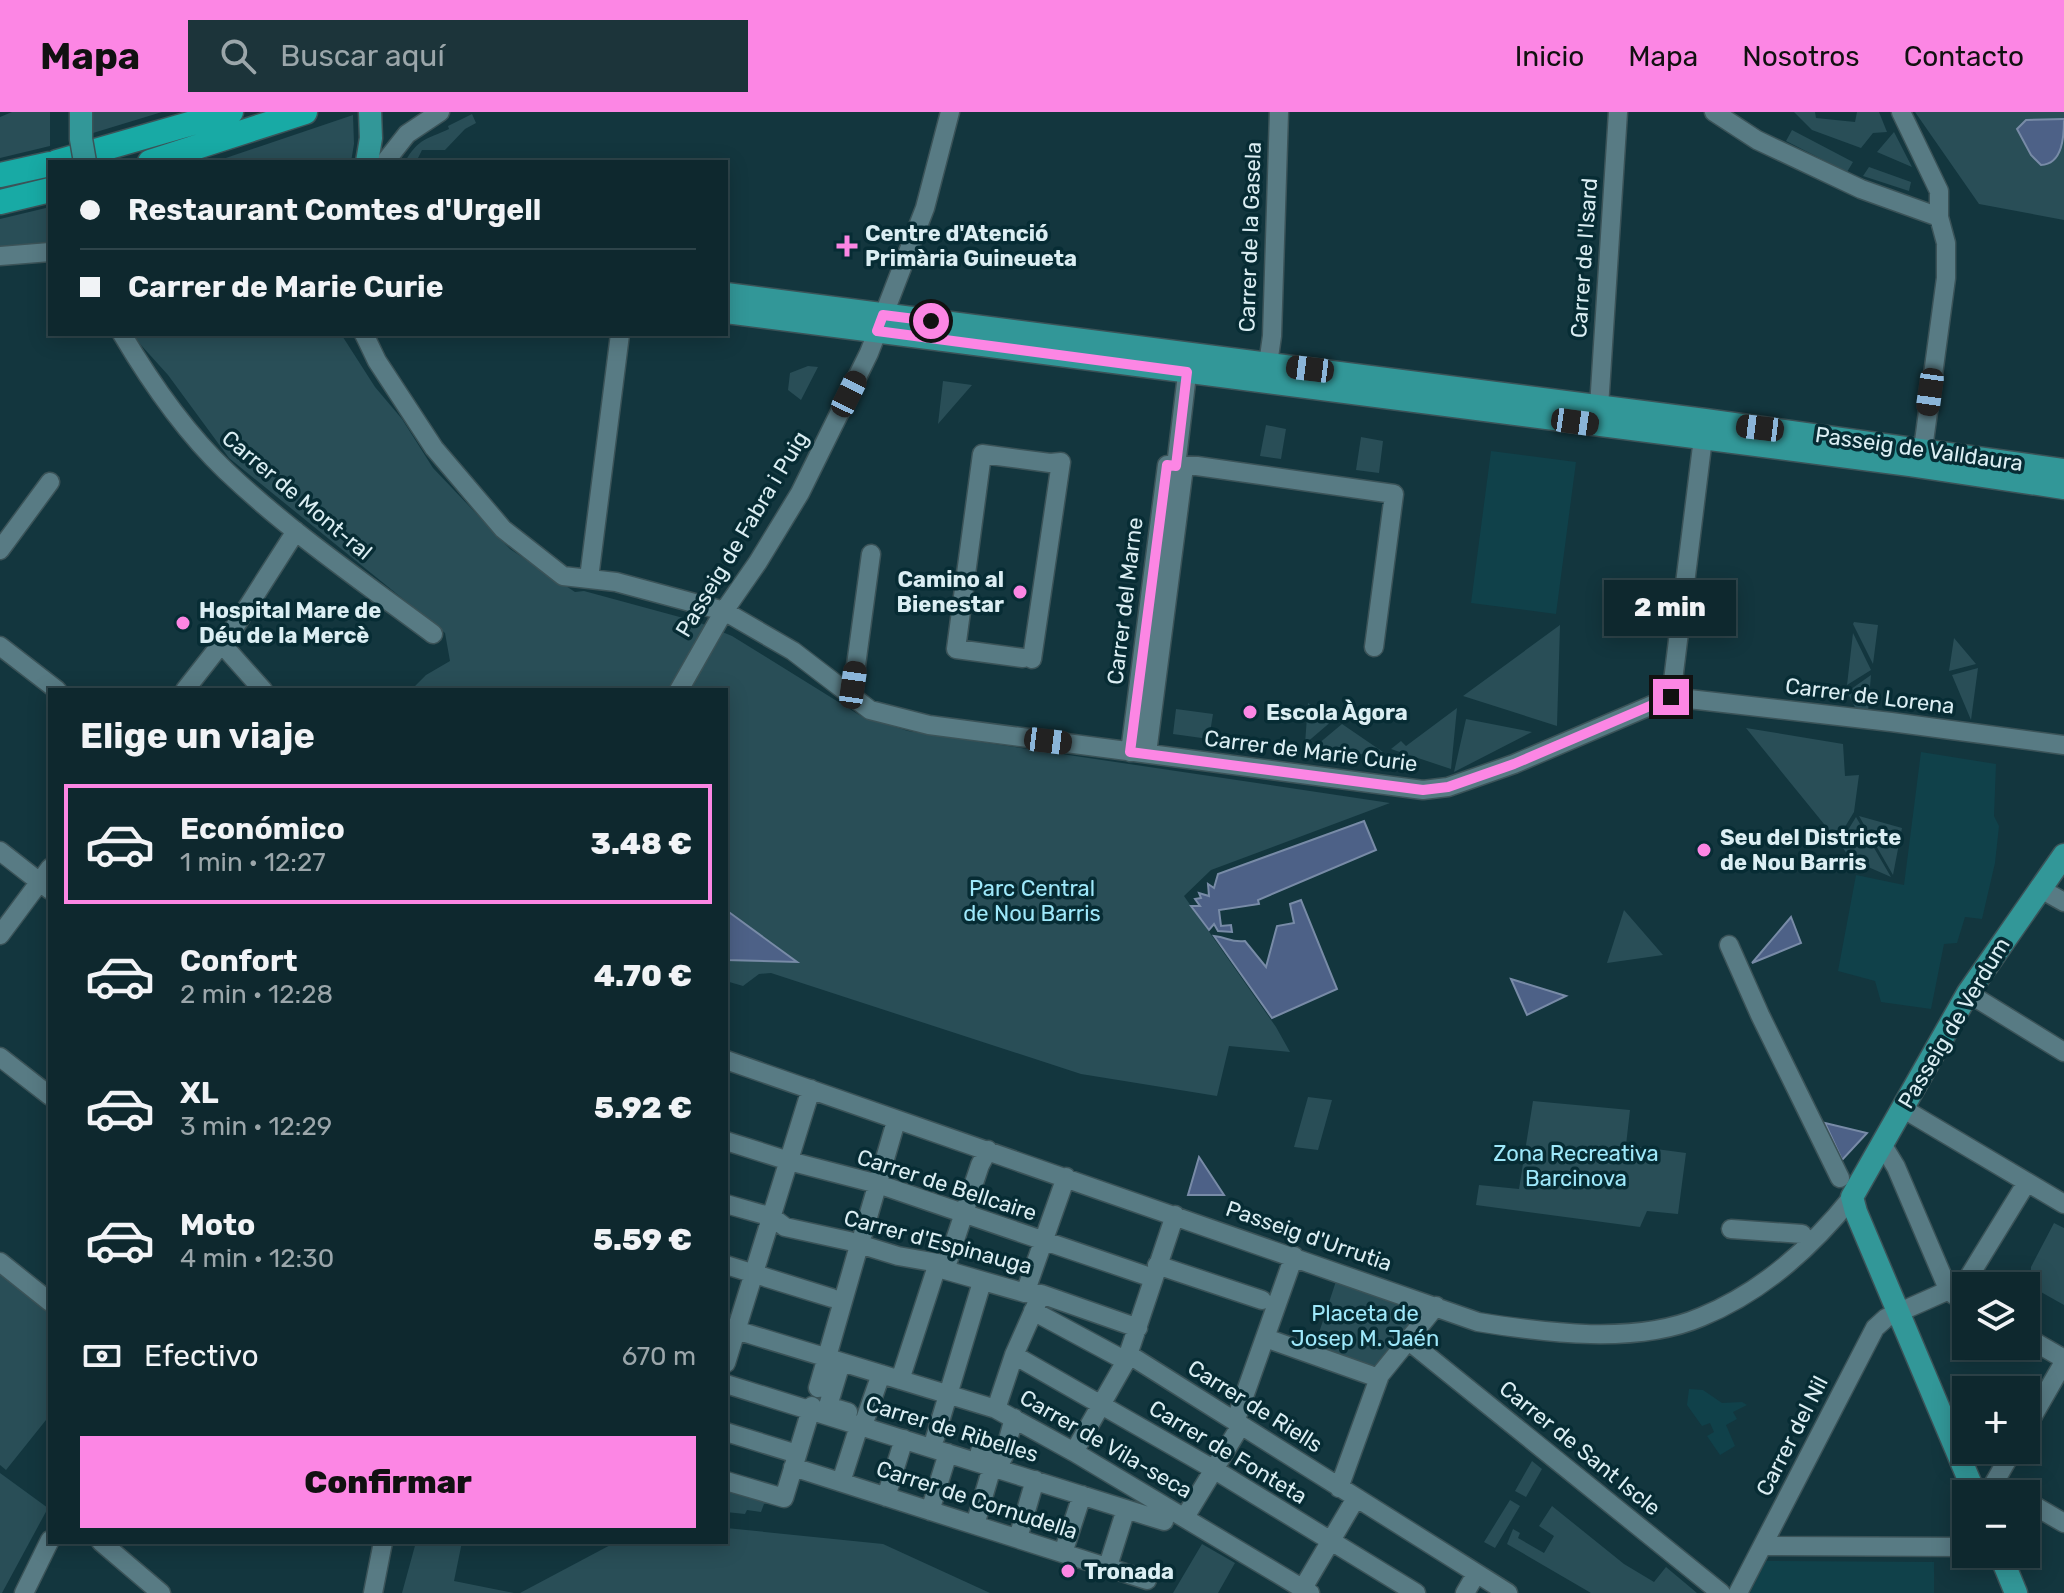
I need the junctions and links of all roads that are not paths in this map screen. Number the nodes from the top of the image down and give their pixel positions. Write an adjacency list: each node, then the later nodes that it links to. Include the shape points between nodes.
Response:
1 (81, 112): 13 (main road, bridge)
2 (231, 112): 12 (highway)
3 (305, 112): 14 (highway)
4 (370, 112): 11 (main road)
5 (440, 112): 17 (street, via 407,134)
6 (950, 112): 27 (street, Passeig de Fabra i Puig, via 925,208)
7 (1279, 112): 32 (street, Carrer de la Gasela)
8 (1618, 112): 33 (street, Carrer de l'Isard)
9 (1714, 112): 22 (street, via 1757,140 1848,183)
10 (1901, 112): 22 (street, via 1939,191)
11 (371, 138): 15 (main road); 16 (main road)
12 (64, 160)
13 (85, 160)
14 (156, 160)
15 (367, 160)
16 (377, 160)
17 (387, 160)
18 (48, 164): 19 (highway)
19 (0, 175)
20 (48, 190): 21 (highway)
21 (0, 202)
22 (1939, 217): 35 (street, via 1946,278)
23 (48, 252): 24 (street)
24 (0, 256)
25 (728, 294): 27 (main road, Passeig de Valldaura)
26 (728, 312): 27 (main road, Passeig de Valldaura)
27 (880, 323): 31 (main road, Passeig de Valldaura); 44 (street, Passeig de Fabra i Puig, via 800,493)
28 (123, 336): 40 (street, Carrer de Mont-ral, via 200,443)
29 (365, 336): 43 (street, Carrer de Marie Curie, via 434,448 503,529 563,576)
30 (620, 336): 43 (street)
31 (1189, 363): 32 (main road, Passeig de Valldaura); 34 (main road, Passeig de Valldaura); 36 (street, Carrer del Marne)
32 (1268, 364): 33 (main road, Passeig de Valldaura)
33 (1599, 407): 34 (main road, Passeig de Valldaura)
34 (1704, 429): 35 (main road, Passeig de Valldaura); 55 (street)
35 (1922, 458): 37 (main road, Passeig de Valldaura); 39 (main road, Passeig de Valldaura)
36 (1180, 467): 48 (street, via 1394,494); 57 (street, Carrer del Marne)
37 (2064, 470)
38 (50, 482): 41 (street)
39 (2064, 488)
40 (296, 531): 45 (street, Carrer de Mont-ral); 46 (street)
41 (0, 550)
42 (871, 554): 54 (street)
43 (589, 578): 44 (street, Carrer de Marie Curie)
44 (724, 611): 53 (street, Passeig de Fabra i Puig); 54 (street, Carrer de Marie Curie, via 793,651)
45 (433, 634)
46 (221, 643): 51 (street); 52 (street)
47 (0, 646): 50 (street)
48 (1374, 647)
49 (1027, 659): 49 (street, via 1061,462 982,454 956,649)
50 (54, 688)
51 (187, 688)
52 (261, 688)
53 (680, 688)
54 (852, 695): 57 (street, Carrer de Marie Curie, via 870,710 929,725)
55 (1671, 697): 56 (street, Carrer de Lorena); 57 (street, Carrer de Marie Curie, via 1514,764 1423,790)
56 (2064, 745)
57 (1139, 753)
58 (0, 851): 60 (street)
59 (2064, 855): 61 (main road, Passeig de Verdum)
60 (47, 880): 63 (street)
61 (2039, 888): 62 (street); 65 (main road, Passeig de Verdum)
62 (2064, 902)
63 (0, 935)
64 (1729, 945): 80 (street)
65 (1968, 993): 66 (street); 71 (main road, Passeig de Verdum)
66 (2064, 1052)
67 (0, 1057): 70 (street)
68 (728, 1061): 69 (street, Passeig d'Urrutia)
69 (811, 1089): 75 (street, Passeig d'Urrutia); 76 (street)
70 (48, 1094)
71 (1902, 1108): 74 (main road, Passeig de Verdum); 78 (street)
72 (894, 1128): 79 (street)
73 (728, 1142): 76 (street, Carrer de Bellcaire)
74 (1882, 1144): 80 (main road, Passeig de Verdum); 96 (street)
75 (988, 1150): 77 (street, Passeig d'Urrutia); 83 (street)
76 (789, 1161): 79 (street, Carrer de Bellcaire); 85 (street)
77 (1066, 1177): 84 (street, Passeig d'Urrutia); 88 (street)
78 (2027, 1182): 81 (street); 96 (street, Carrer del Nil, via 1969,1278)
79 (878, 1184): 83 (street, Carrer de Bellcaire); 112 (street)
80 (1846, 1187): 102 (street, Passeig d'Urrutia, via 1816,1238 1773,1275 1700,1318 1602,1334 1478,1322); 103 (main road)
81 (2064, 1204)
82 (728, 1205): 85 (street, Carrer d'Espinauga)
83 (965, 1212): 88 (street, Carrer de Bellcaire); 92 (street)
84 (1175, 1215): 89 (street, Passeig d'Urrutia); 93 (street)
85 (772, 1217): 92 (street, Carrer d'Espinauga, via 785,1227); 94 (street)
86 (1731, 1229): 87 (street)
87 (1802, 1234)
88 (1043, 1242): 93 (street, Carrer de Bellcaire); 99 (street)
89 (1294, 1256): 102 (street, Passeig d'Urrutia); 125 (street)
90 (0, 1262): 100 (street)
91 (728, 1266): 94 (street)
92 (942, 1266): 95 (street, Carrer d'Espinauga); 116 (street)
93 (1155, 1271): 101 (street, Carrer de Bellcaire); 105 (street)
94 (754, 1273): 98 (street); 104 (street)
95 (982, 1282): 99 (street, Carrer d'Espinauga); 118 (street)
96 (1949, 1290): 97 (street); 103 (street, Carrer del Nil)
97 (1952, 1292)
98 (832, 1298)
99 (1033, 1299): 105 (street, Carrer d'Espinauga); 110 (street); 111 (street, Carrer de Riells)
100 (48, 1300)
101 (1262, 1300)
102 (1436, 1306): 107 (street)
103 (1900, 1312): 136 (main road); 156 (street, Carrer del Nil, via 1880,1322 1870,1336)
104 (731, 1328): 109 (street); 112 (street, Carrer de Vila-seca)
105 (1138, 1328): 111 (street)
106 (1274, 1341): 115 (street)
107 (1409, 1341): 140 (street, via 1380,1375); 170 (street, Carrer de Sant Iscle)
108 (2040, 1346): 113 (street)
109 (728, 1349)
110 (1014, 1355): 121 (street, Carrer de Fonteta); 122 (street)
111 (1127, 1358): 121 (street); 125 (street, Carrer de Riells)
112 (833, 1361): 114 (street, Carrer de Vila-seca); 119 (street); 124 (street, via 828,1406)
113 (2064, 1361): 120 (street)
114 (881, 1374): 116 (street, Carrer de Vila-seca); 124 (street)
115 (1370, 1375)
116 (900, 1380): 118 (street, Carrer de Vila-seca)
117 (728, 1384): 119 (street, Carrer de Ribelles)
118 (948, 1395): 122 (street, Carrer de Vila-seca); 127 (street)
119 (812, 1399): 124 (street, Carrer de Ribelles); 131 (street)
120 (2040, 1403)
121 (1102, 1406): 129 (street); 134 (street, Carrer de Fonteta)
122 (996, 1409): 123 (street, Carrer de Vila-seca)
123 (1014, 1418): 127 (street, via 1003,1458); 129 (street, Carrer de Vila-seca)
124 (863, 1422): 127 (street); 128 (street, Carrer de Ribelles); 139 (street)
125 (1238, 1424): 134 (street); 140 (street, Carrer de Riells)
126 (728, 1433): 131 (street, Carrer de Cornudella)
127 (935, 1438)
128 (904, 1439): 130 (street, Carrer de Ribelles); 142 (street)
129 (1074, 1452): 147 (street, Carrer de Vila-seca)
130 (948, 1453): 133 (street, Carrer de Ribelles); 146 (street)
131 (795, 1460): 138 (street, via 784,1498); 139 (street, Carrer de Cornudella)
132 (2002, 1464): 137 (street)
133 (992, 1467): 135 (street, Carrer de Ribelles); 150 (street)
134 (1215, 1470): 147 (street); 155 (street, Carrer de Fonteta)
135 (1035, 1480): 141 (street, Carrer de Ribelles); 151 (street)
136 (1974, 1480)
137 (1990, 1480)
138 (728, 1482)
139 (841, 1482): 142 (street, Carrer de Cornudella)
140 (1339, 1488): 143 (street, Carrer de Riells)
141 (1082, 1495): 144 (street, Carrer de Ribelles); 158 (street)
142 (886, 1497): 146 (street, Carrer de Cornudella)
143 (1356, 1498): 155 (street); 161 (street, Carrer de Riells)
144 (1126, 1509): 148 (street, Carrer de Ribelles); 159 (street)
145 (2040, 1509): 149 (street)
146 (930, 1511): 150 (street, Carrer de Cornudella)
147 (1185, 1517): 163 (street, Carrer de Vila-seca)
148 (1164, 1521)
149 (2064, 1523)
150 (975, 1525): 151 (street, Carrer de Cornudella)
151 (1018, 1538): 158 (street, Carrer de Cornudella)
152 (48, 1544): 164 (street)
153 (103, 1544): 165 (street)
154 (380, 1544): 166 (street)
155 (1332, 1544): 163 (street); 167 (street, Carrer de Fonteta)
156 (1763, 1546): 157 (street); 171 (street, Carrer del Nil)
157 (1952, 1547)
158 (1063, 1553): 159 (street, Carrer de Cornudella)
159 (1108, 1566): 162 (street, Carrer de Cornudella)
160 (2006, 1568): 172 (main road)
161 (1476, 1574): 168 (street); 169 (street, Carrer de Riells)
162 (1147, 1580)
163 (1307, 1591)
164 (24, 1593)
165 (161, 1593)
166 (373, 1593)
167 (1416, 1593)
168 (1465, 1593)
169 (1508, 1593)
170 (1721, 1593)
171 (1738, 1593)
172 (2016, 1593)

